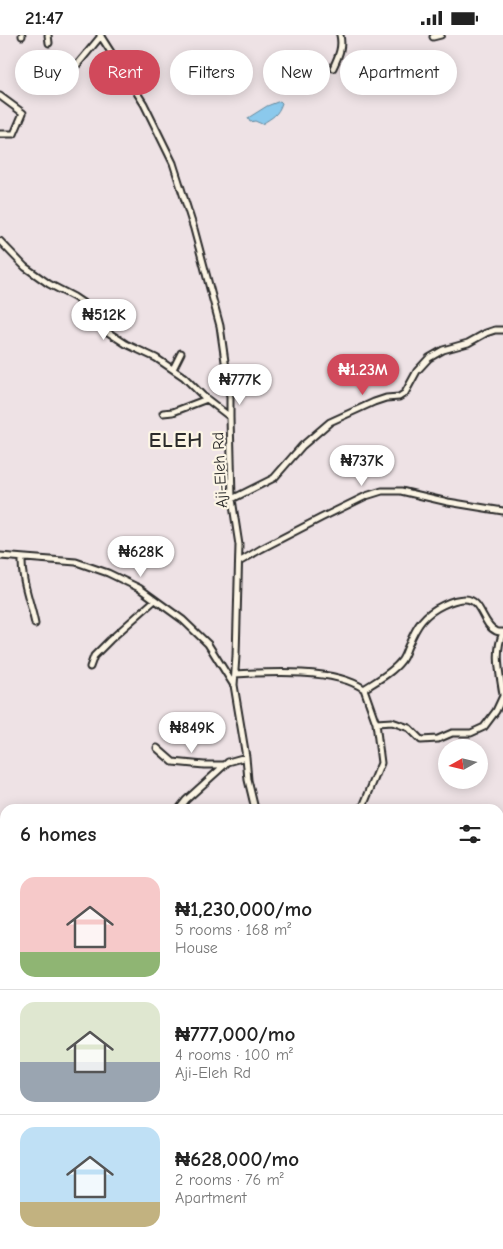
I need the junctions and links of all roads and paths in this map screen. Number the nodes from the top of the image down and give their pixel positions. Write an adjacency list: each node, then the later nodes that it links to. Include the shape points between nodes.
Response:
1 (48, 35): 6 (street)
2 (340, 35): 8 (street, via 341,49)
3 (440, 35): 5 (street)
4 (100, 36): 7 (street); 17 (street, Aji-Eleh Rd, via 144,104 173,163 220,326)
5 (433, 37)
6 (49, 43)
7 (79, 62)
8 (332, 68)
9 (0, 96): 10 (street, via 23,113 14,133)
10 (0, 134)
11 (0, 241): 14 (street, via 25,267 92,309 100,327)
12 (503, 330): 18 (street, via 486,333 436,354 417,371 405,393 330,422 302,446 274,478)
13 (182, 353): 14 (street)
14 (173, 369): 15 (street)
15 (207, 399): 16 (street); 17 (street)
16 (163, 413)
17 (230, 417): 18 (street, Aji-Eleh Rd)
18 (232, 499): 22 (street, Aji-Eleh Rd)
19 (503, 511): 22 (street, via 401,491 382,491 321,518)
20 (0, 556): 21 (street)
21 (22, 559): 23 (street, via 76,562 108,573); 24 (street, via 21,569)
22 (239, 562): 27 (street, Aji-Eleh Rd)
23 (155, 600): 26 (street, via 94,656); 28 (street, via 208,644)
24 (35, 624)
25 (503, 633): 29 (street, via 488,625 473,602 467,599 447,603 423,618 395,668); 30 (street, via 498,659)
26 (90, 667)
27 (235, 673): 28 (street, Aji-Eleh Rd); 29 (street, via 328,675 356,683)
28 (234, 685): 33 (street, Aji-Eleh Rd)
29 (364, 689): 31 (street)
30 (503, 695): 31 (street, via 484,727 471,733 452,733 438,739 420,740 409,728 392,722)
31 (376, 723): 37 (street, via 381,763)
32 (157, 748): 34 (street, via 173,762)
33 (246, 757): 34 (street); 36 (street, Aji-Eleh Rd)
34 (225, 765): 35 (street)
35 (183, 804)
36 (254, 804)
37 (364, 804)

